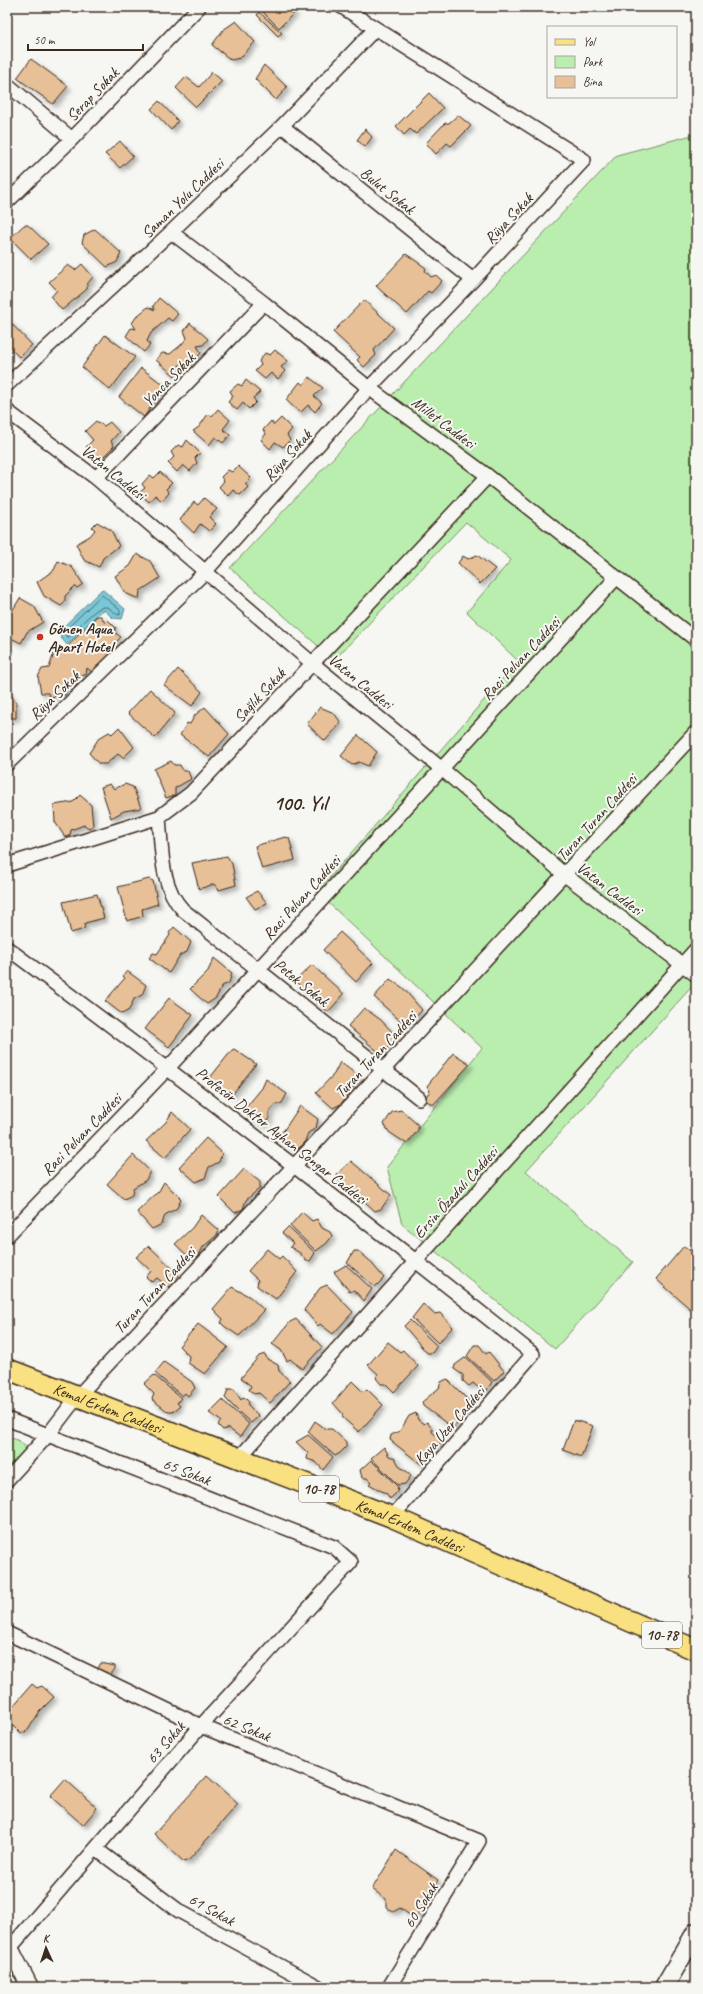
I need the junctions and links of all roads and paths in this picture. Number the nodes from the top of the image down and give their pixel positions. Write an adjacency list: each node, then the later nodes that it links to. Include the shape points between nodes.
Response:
1 (199, 7): 6 (street, Serap Sokak)
2 (342, 7): 3 (street)
3 (375, 29): 5 (street, Saman Yolu Caddesi); 9 (street, Rüya Sokak, via 584,160)
4 (7, 84): 6 (street)
5 (282, 126): 8 (street, Saman Yolu Caddesi); 9 (street, Bulut Sokak)
6 (72, 139): 7 (street, Serap Sokak)
7 (7, 202)
8 (171, 232): 10 (street, Millet Caddesi); 11 (street, Saman Yolu Caddesi)
9 (473, 280): 12 (street, Rüya Sokak)
10 (264, 303): 12 (street, Millet Caddesi); 15 (street, Yonca Sokak)
11 (7, 385)
12 (370, 388): 14 (street, Millet Caddesi); 16 (street, Rüya Sokak)
13 (7, 411): 15 (street, Vatan Caddesi)
14 (488, 476): 17 (street, Millet Caddesi); 19 (street, Sağlık Sokak)
15 (96, 478): 16 (street, Vatan Caddesi)
16 (205, 572): 19 (street, Vatan Caddesi); 21 (street, Rüya Sokak)
17 (616, 578): 18 (street, Millet Caddesi); 22 (street, Raci Pelvan Caddesi)
18 (696, 640)
19 (312, 663): 22 (street, Vatan Caddesi); 23 (street, Sağlık Sokak, via 191,793)
20 (696, 732): 25 (street, Turan Turan Caddesi)
21 (7, 764)
22 (442, 769): 25 (street, Vatan Caddesi); 29 (street, Raci Pelvan Caddesi)
23 (159, 817): 24 (street, Sağlık Sokak); 29 (street, Petek Sokak, via 166,880 174,900 183,910)
24 (7, 865)
25 (565, 875): 28 (street, Vatan Caddesi); 32 (street, Turan Turan Caddesi)
26 (7, 948): 31 (street, Profesör Doktor Ayhan Songar Caddesi)
27 (696, 949): 28 (street, Ersin Özadalı Caddesi)
28 (682, 964): 30 (street, Vatan Caddesi); 36 (street, Ersin Özadalı Caddesi)
29 (258, 969): 31 (street, Raci Pelvan Caddesi); 32 (street, Petek Sokak)
30 (696, 975)
31 (168, 1068): 34 (street, Profesör Doktor Ayhan Songar Caddesi); 35 (street, Raci Pelvan Caddesi)
32 (384, 1070): 33 (street, Petek Sokak); 34 (street, Turan Turan Caddesi)
33 (419, 1098)
34 (294, 1166): 36 (street, Profesör Doktor Ayhan Songar Caddesi); 39 (street, Turan Turan Caddesi)
35 (8, 1233)
36 (416, 1261): 37 (street, Profesör Doktor Ayhan Songar Caddesi); 42 (street, Ersin Özadalı Caddesi)
37 (533, 1354): 44 (street, Kaya Uzer Caddesi)
38 (7, 1369): 39 (main road, Kemal Erdem Caddesi / 10-78)
39 (76, 1397): 41 (street, Turan Turan Caddesi); 42 (main road, Kemal Erdem Caddesi / 10-78)
40 (7, 1419): 41 (street, 65 Sokak)
41 (48, 1435): 43 (street, Turan Turan Caddesi); 45 (street, 65 Sokak, via 334,1547)
42 (239, 1458): 44 (main road, Kemal Erdem Caddesi / 10-78)
43 (7, 1480)
44 (392, 1517): 47 (main road, Kemal Erdem Caddesi / 10-78)
45 (351, 1562): 48 (street, 63 Sokak)
46 (7, 1633): 48 (street, 62 Sokak)
47 (696, 1650)
48 (201, 1726): 49 (street, 62 Sokak); 50 (street, 63 Sokak)
49 (479, 1841): 55 (street, 60 Sokak)
50 (96, 1849): 52 (street, 63 Sokak); 54 (street, 61 Sokak, via 179,1911)
51 (696, 1932): 56 (main road)
52 (9, 1945): 53 (street)
53 (30, 1987)
54 (319, 1987)
55 (389, 1987)
56 (664, 1987)

